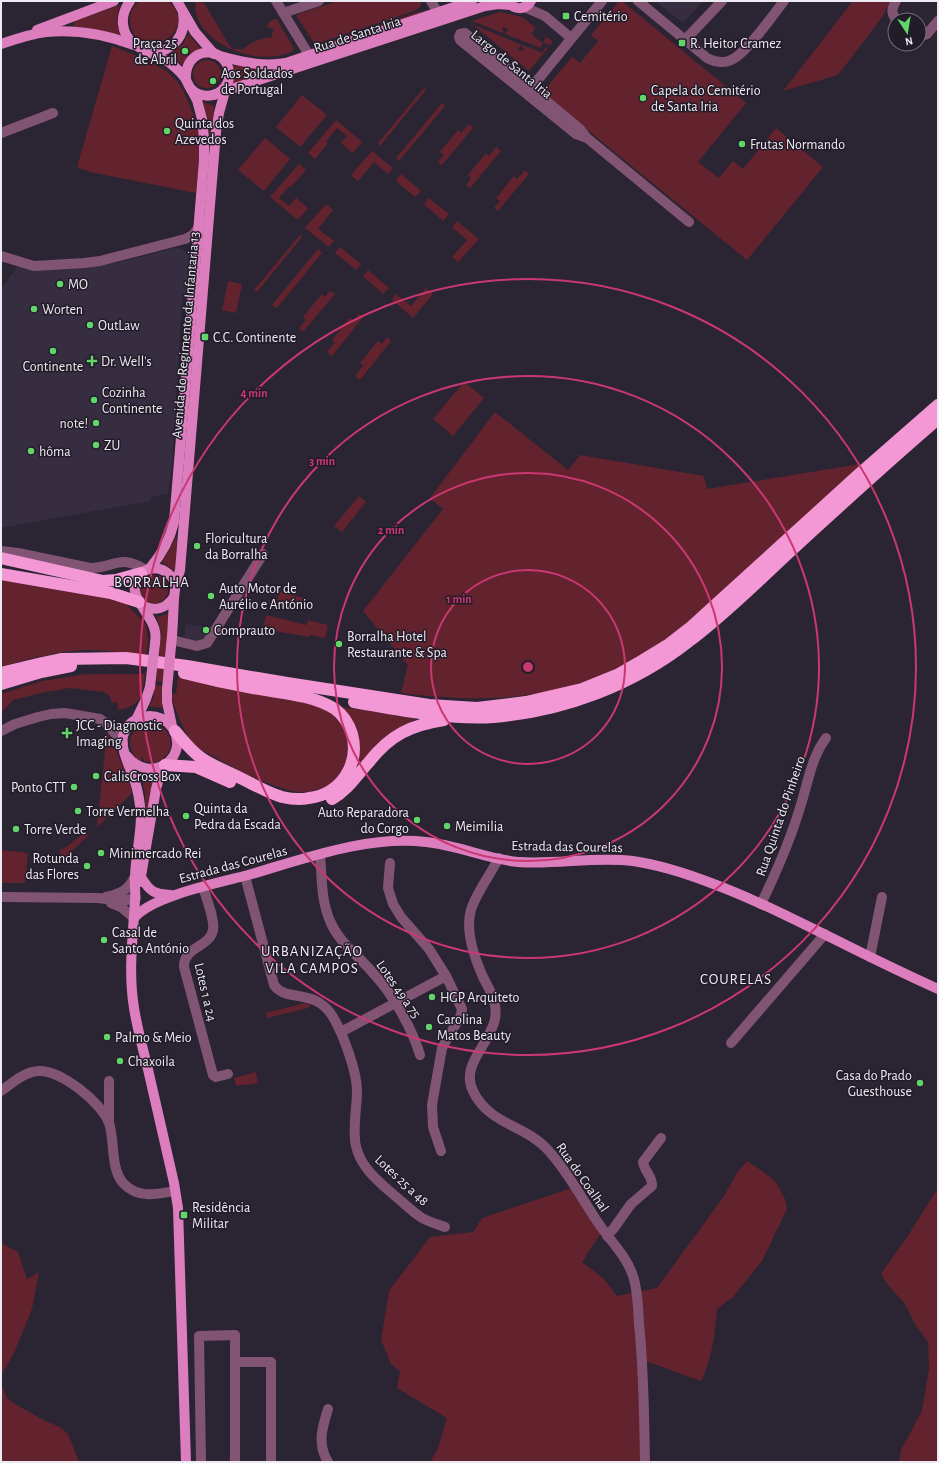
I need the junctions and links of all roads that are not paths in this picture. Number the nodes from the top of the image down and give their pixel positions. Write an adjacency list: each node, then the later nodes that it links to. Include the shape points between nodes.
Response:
1 (130, 1): 25 (main road, via 124,12 123,26)
2 (276, 1): 18 (street)
3 (319, 1): 18 (street)
4 (431, 1): 16 (street)
5 (472, 1): 16 (main road, Rua de Santa Iria)
6 (534, 1): 19 (street)
7 (602, 1): 22 (street, Largo de Santa Iria)
8 (638, 1): 23 (street)
9 (722, 1): 23 (street)
10 (784, 1): 23 (street, via 743,52 729,61 715,62)
11 (896, 1): 17 (street)
12 (111, 2): 24 (main road)
13 (509, 3): 14 (main road, Rua de Santa Iria, via 518,8); 30 (main road, Rua de Santa Iria, via 485,6)
14 (528, 4): 19 (street)
15 (181, 5): 26 (main road, via 184,25 175,42 158,51); 27 (main road, via 198,36)
16 (438, 12): 28 (main road, Rua de Santa Iria)
17 (892, 12)
18 (283, 13): 28 (street)
19 (544, 16): 22 (street)
20 (938, 21): 21 (street)
21 (927, 34)
22 (571, 38): 32 (street, Largo de Santa Iria)
23 (685, 40)
24 (1, 44): 25 (main road, via 30,35 62,32 108,37)
25 (135, 45): 26 (main road)
26 (145, 50): 29 (main road, via 171,64)
27 (217, 55): 28 (main road, Rua de Santa Iria, via 270,65); 29 (main road, via 208,52 195,56 187,66); 31 (main road, via 228,66 229,78)
28 (309, 56)
29 (186, 79): 33 (main road)
30 (247, 85): 31 (main road, Rua de Santa Iria); 35 (main road, via 227,97)
31 (226, 88): 33 (main road, via 213,95 201,95); 35 (main road, Avenida do Regimento da Infantaria 13)
32 (531, 88): 37 (street, Largo de Santa Iria, via 580,129); 37 (street, Largo de Santa Iria, via 465,33 460,34 460,40 576,134)
33 (191, 89): 39 (main road, Avenida do Regimento da Infantaria 13, via 198,105 204,138)
34 (53, 113): 36 (street)
35 (219, 113): 50 (main road, Avenida do Regimento da Infantaria 13, via 180,570)
36 (1, 133)
37 (587, 138): 38 (street, Largo de Santa Iria)
38 (689, 222)
39 (199, 227): 40 (street, via 190,237); 41 (main road, Avenida do Regimento da Infantaria 13)
40 (172, 242): 41 (street, via 186,245); 42 (street, via 100,261 61,265 30,266)
41 (197, 254): 48 (main road, Avenida do Regimento da Infantaria 13, via 174,522 166,547)
42 (1, 256)
43 (938, 406): 53 (highway, via 691,627 669,644 619,674 582,689 519,703 477,708 453,707 394,700 143,659)
44 (938, 419): 58 (highway, via 713,622 653,666 607,690 565,704 514,714)
45 (1, 551): 48 (street, via 90,568 129,562)
46 (263, 554): 52 (street, via 206,643 197,646)
47 (1, 558): 48 (highway, via 103,581 116,580)
48 (146, 570): 50 (main road, via 162,569 168,573 172,577); 51 (main road, via 137,578 134,590)
49 (1, 574): 51 (highway, via 111,593)
50 (174, 593): 51 (main road, via 170,602 160,609 147,608); 52 (main road, Avenida do Regimento da Infantaria 13)
51 (140, 603): 59 (main road, bridge, via 154,627 155,643 150,687)
52 (172, 643): 60 (main road, Avenida do Regimento da Infantaria 13, bridge, via 166,698)
53 (110, 658): 55 (highway, via 56,660); 56 (highway, via 51,665)
54 (180, 672): 57 (highway, via 108,663 41,672); 58 (highway, via 431,714); 60 (highway, via 320,702 337,710 348,724 354,751 348,772 333,788 316,797 296,799 274,794 202,759)
55 (1, 673)
56 (1, 679)
57 (1, 684)
58 (473, 717): 65 (highway, via 426,723 403,732 382,746 339,794 324,803 311,806 297,807 276,802 196,767)
59 (137, 718): 60 (main road, via 160,717); 63 (main road, via 126,729)
60 (173, 729): 65 (main road, via 177,738 175,754)
61 (1, 731): 63 (street, via 38,716 65,713 100,719)
62 (826, 738): 78 (street, Rua Quinta do Pinheiro, via 815,757 798,815)
63 (123, 743): 64 (main road)
64 (126, 756): 65 (main road, via 138,767 154,769); 70 (main road, via 136,784 140,811)
65 (163, 766): 70 (main road, via 155,792)
66 (320, 855): 67 (main road, Estrada das Courelas, via 372,843 414,841 439,844); 69 (main road, Estrada das Courelas); 84 (street, Lotes 49 a 75, via 324,904 333,928 344,945 375,975)
67 (498, 858): 78 (main road, Estrada das Courelas, via 520,862 638,862 677,871); 96 (street, Rua do Coalhal, via 470,915 470,934 475,956 493,996 496,1011 493,1028 470,1069 470,1084 480,1103 490,1113 534,1138 546,1148)
68 (390, 863): 82 (street, via 388,888 393,904 426,945)
69 (245, 876): 71 (main road, Estrada das Courelas); 85 (street, Lotes 25 a 48, via 274,985 284,993 311,998 321,1003)
70 (138, 877): 72 (main road, via 154,893); 75 (street, via 123,892); 76 (main road)
71 (203, 887): 72 (main road, Estrada das Courelas); 88 (street, Lotes 1 a 24, via 213,931 188,954 184,960 184,967 212,1075 216,1077)
72 (177, 895): 77 (main road, Estrada das Courelas)
73 (882, 896): 81 (street)
74 (1, 897): 75 (street)
75 (98, 898): 76 (street, via 122,901); 79 (street, via 120,906)
76 (136, 898): 77 (main road, via 146,903); 79 (main road)
77 (156, 903): 79 (main road, Estrada das Courelas, via 143,909)
78 (761, 904): 80 (main road, Estrada das Courelas)
79 (134, 918): 94 (main road, via 130,968 133,1003)
80 (825, 934): 81 (main road, Estrada das Courelas); 86 (street)
81 (870, 957): 83 (main road, Estrada das Courelas)
82 (446, 976): 84 (street); 93 (street, via 462,1011 442,1048 432,1105 432,1122)
83 (938, 989)
84 (395, 1003): 85 (street); 87 (street, Lotes 49 a 75, via 414,1037)
85 (341, 1032): 95 (street, Lotes 25 a 48, via 357,1083 354,1136 361,1160 378,1181 416,1214)
86 (731, 1043)
87 (420, 1055)
88 (228, 1074)
89 (109, 1081): 91 (street)
90 (1, 1091): 91 (street, via 29,1073 51,1072 69,1081 93,1102)
91 (109, 1124): 94 (street, via 116,1168 123,1183 134,1192 142,1194)
92 (661, 1138): 96 (street, via 643,1162 652,1186 632,1202)
93 (441, 1151)
94 (175, 1191): 99 (main road, via 178,1214)
95 (444, 1227)
96 (607, 1236): 104 (street, Rua do Coalhal, via 626,1260 636,1287 643,1361)
97 (235, 1362): 100 (street, via 235,1335 199,1336); 101 (street); 102 (street, via 271,1362)
98 (328, 1409): 103 (street, via 321,1436 323,1452)
99 (186, 1462)
100 (201, 1462)
101 (235, 1462)
102 (272, 1462)
103 (328, 1462)
104 (645, 1462)

